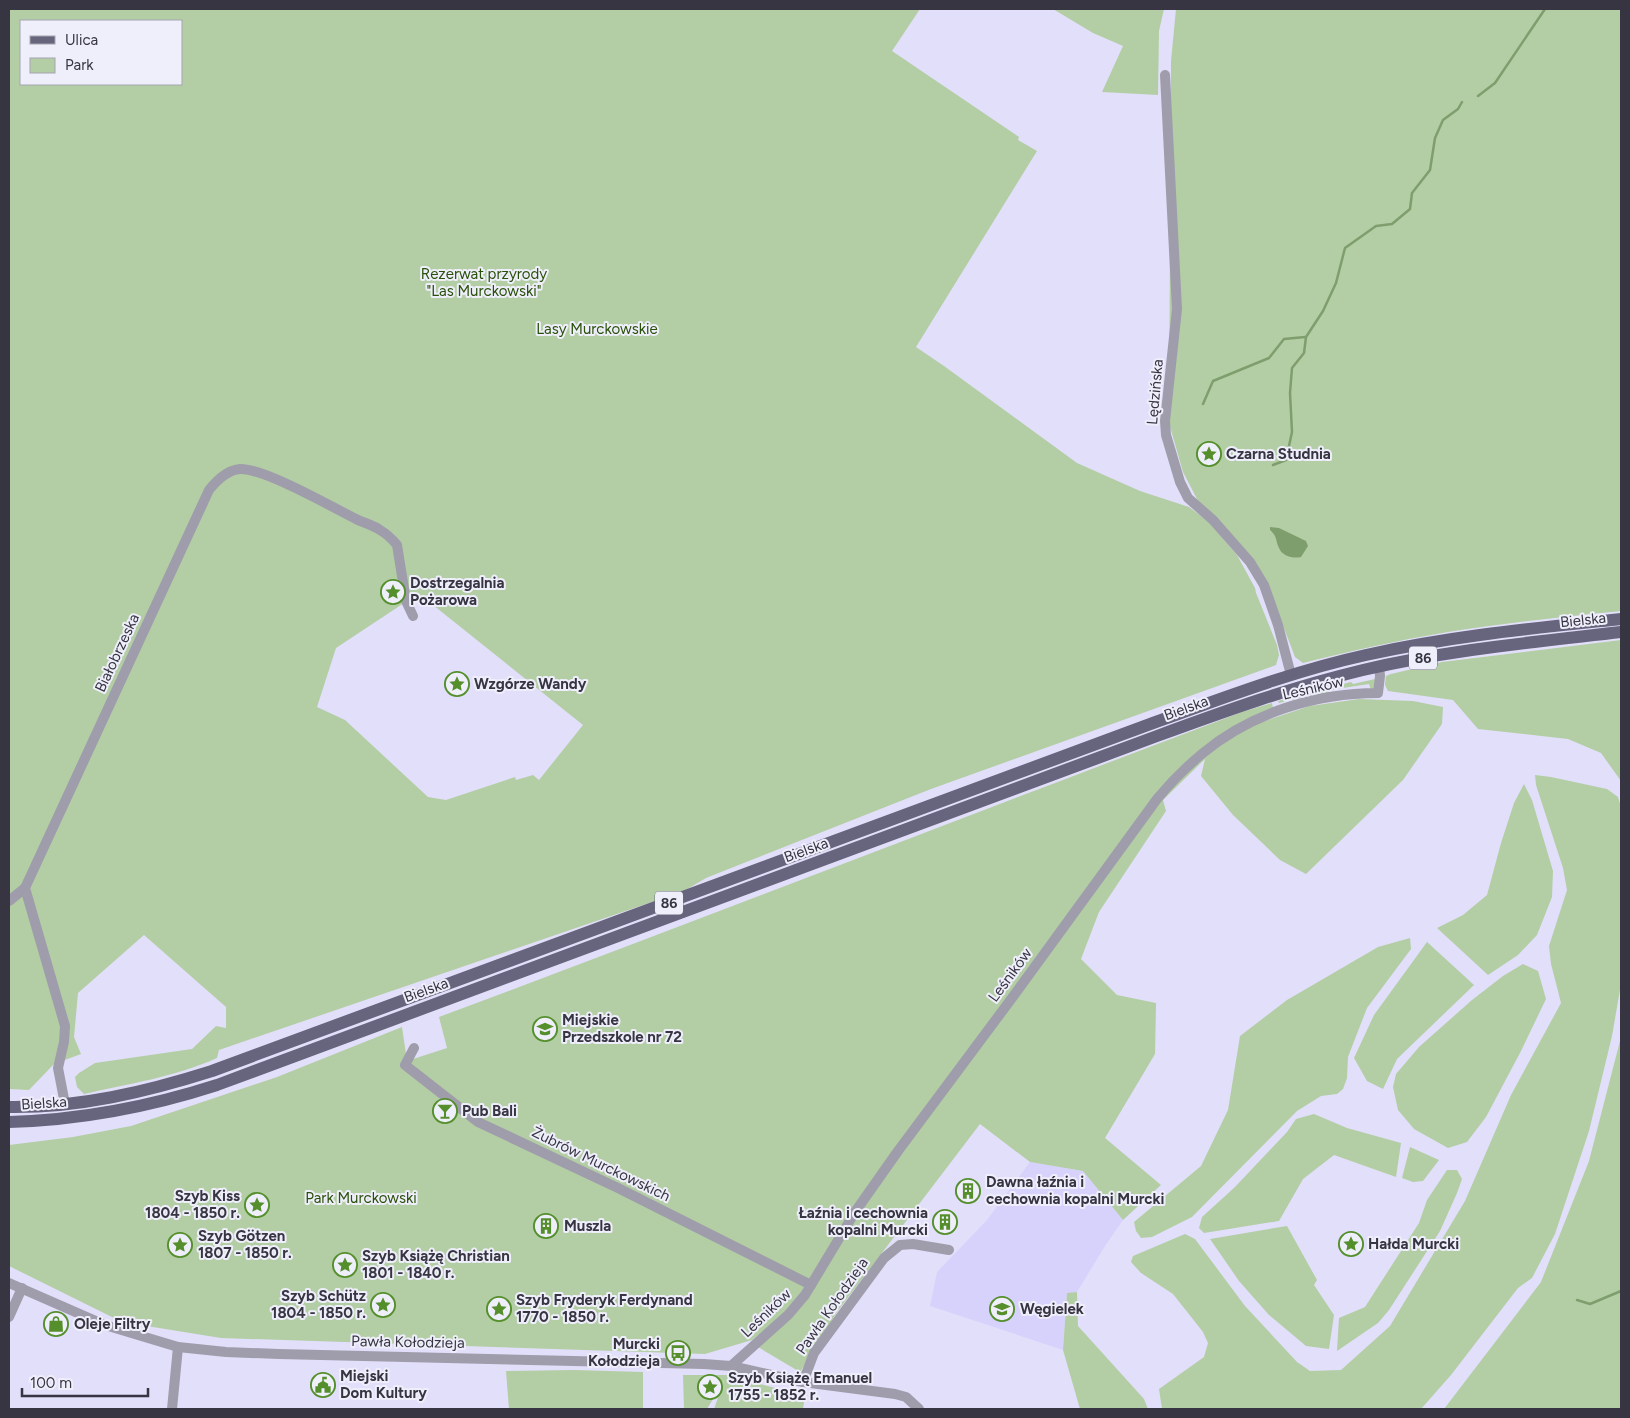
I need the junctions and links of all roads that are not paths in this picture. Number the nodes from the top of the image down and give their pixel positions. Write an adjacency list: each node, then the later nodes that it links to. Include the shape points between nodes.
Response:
1 (1165, 74): 6 (street, Lędzińska, via 1177,309 1166,435 1188,498 1232,541 1264,585)
2 (413, 616): 7 (street, Białobrzeska, via 406,601 397,545 392,538 379,529 249,470 238,469 220,477 209,490)
3 (1621, 619): 6 (main road, Bielska / 86, via 1437,642 1367,655)
4 (1621, 632): 5 (main road, Bielska / 86, via 1469,650)
5 (1379, 666): 12 (main road, Bielska / 86, via 1316,682 1221,713 217,1084 150,1105); 17 (street, Leśników, via 1378,694 1343,695 1312,701 1253,720 1204,752 1172,781 892,1159)
6 (1291, 675): 10 (main road, Bielska / 86, via 212,1071 126,1095)
7 (25, 888): 8 (street); 10 (street, via 65,1026 58,1068)
8 (9, 901)
9 (414, 1048): 17 (street, Żubrów Murckowskich, via 405,1065 478,1122)
10 (65, 1104): 11 (main road, Bielska / 86)
11 (9, 1107)
12 (34, 1121): 13 (main road, Bielska / 86); 14 (main road)
13 (9, 1122)
14 (9, 1126)
15 (949, 1250): 22 (street, Pawła Kołodzieja, via 900,1245 884,1258 814,1352)
16 (9, 1282): 18 (street, Pawła Kołodzieja)
17 (812, 1284): 21 (street, Leśników, via 788,1315)
18 (22, 1288): 19 (street); 20 (street, Pawła Kołodzieja, via 105,1325)
19 (9, 1317)
20 (178, 1347): 21 (street, Pawła Kołodzieja, via 278,1354); 24 (street)
21 (731, 1366): 22 (street, Pawła Kołodzieja)
22 (803, 1382): 23 (street, Pawła Kołodzieja, via 895,1394 906,1397)
23 (917, 1406)
24 (172, 1409)

